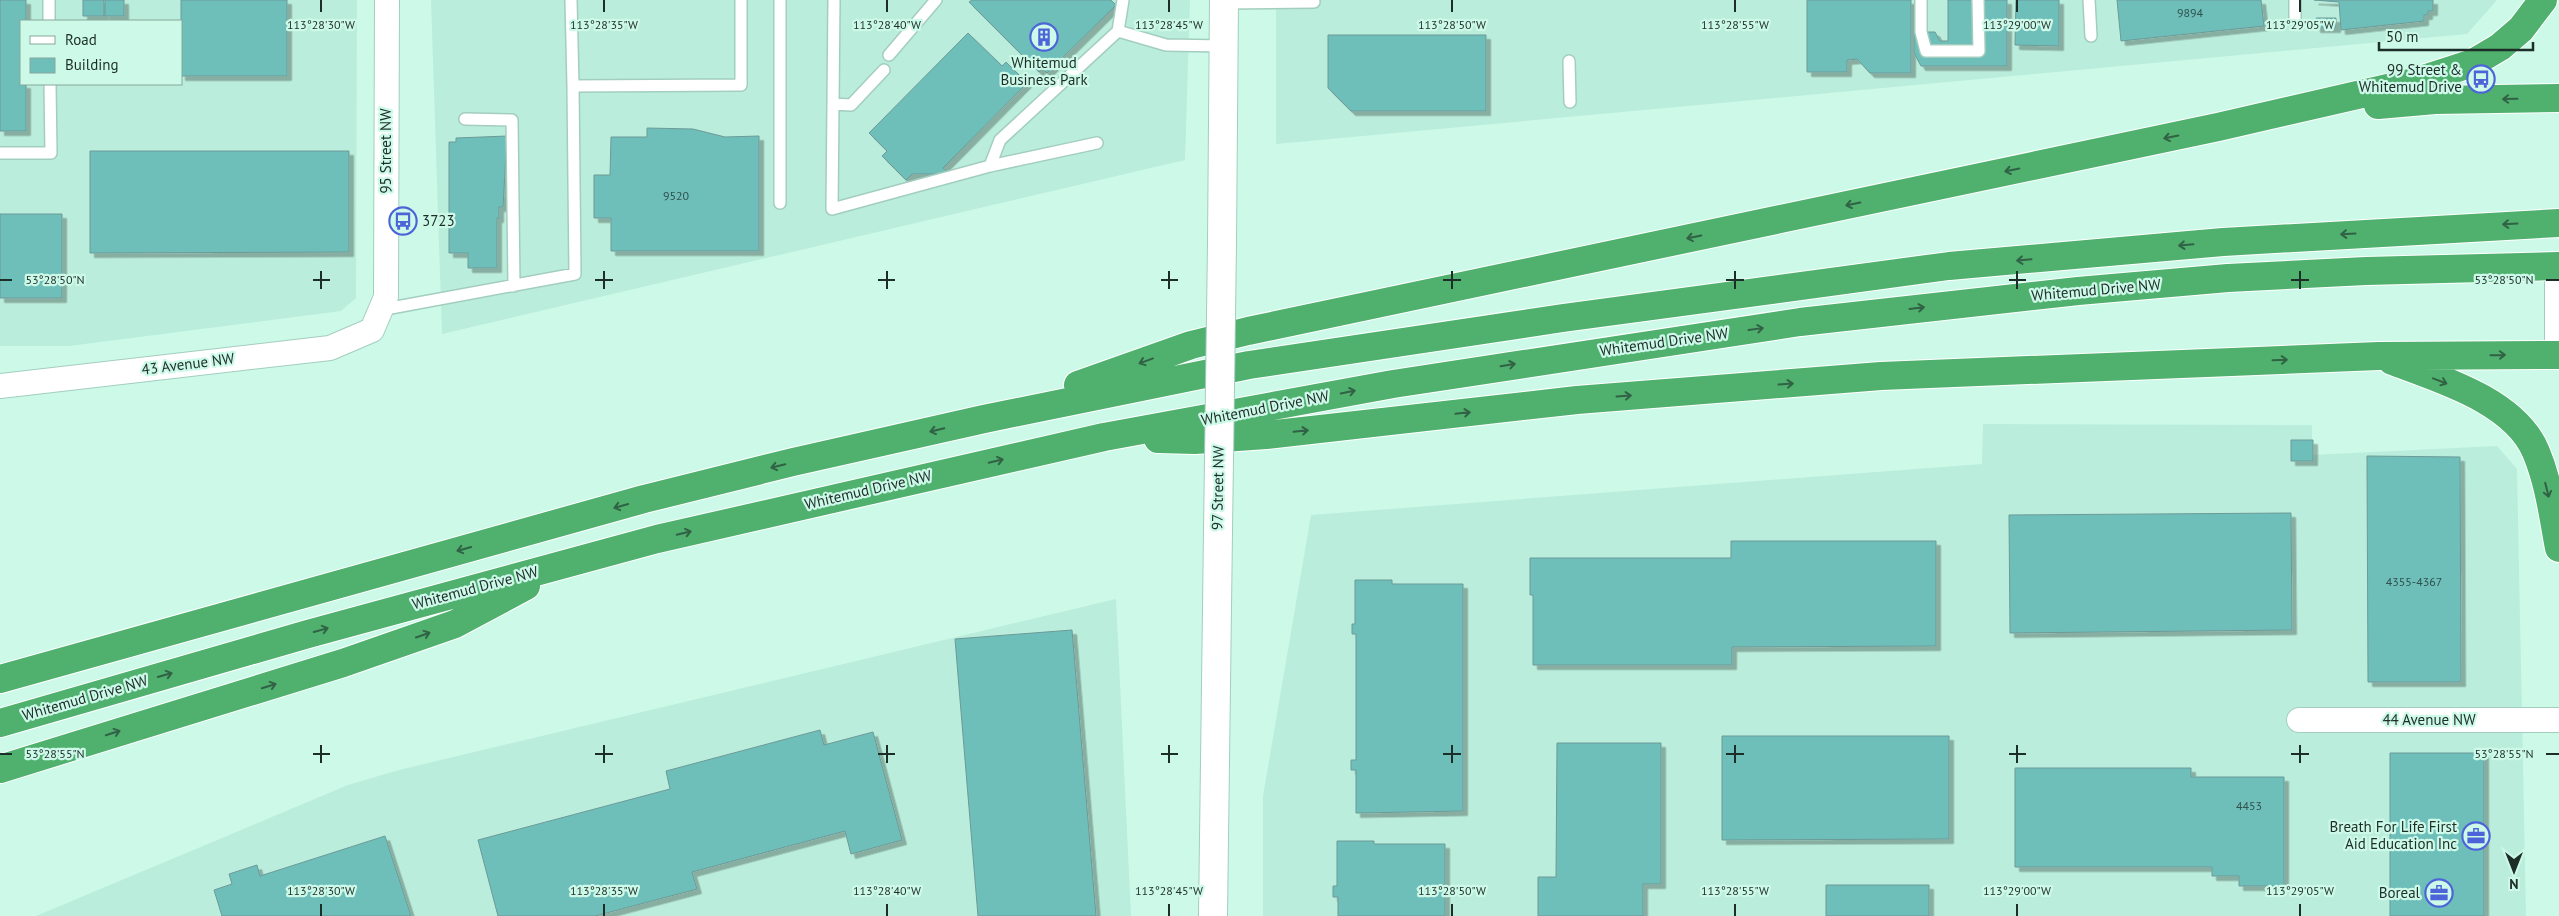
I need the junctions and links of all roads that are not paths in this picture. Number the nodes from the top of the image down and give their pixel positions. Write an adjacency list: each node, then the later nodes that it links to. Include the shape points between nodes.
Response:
1 (49, 0): 16 (lane)
2 (387, 0): 40 (street, 95 Street NW, via 386,297)
3 (572, 0): 25 (lane)
4 (740, 0): 25 (lane, via 741,85)
5 (780, 0): 34 (lane)
6 (834, 0): 28 (lane)
7 (936, 0): 21 (lane)
8 (1123, 0): 18 (lane)
9 (1921, 0): 10 (lane, via 1921,32 1926,51 1978,51)
10 (1978, 0)
11 (2089, 0): 19 (lane)
12 (2295, 0): 17 (lane)
13 (2543, 0): 30 (highway, via 2534,15 2512,38 2473,63 2414,82)
14 (1224, 1): 15 (lane); 20 (street, 97 Street NW)
15 (1314, 2)
16 (49, 20)
17 (2295, 22)
18 (1118, 31): 20 (lane, via 1166,45); 33 (lane, via 1000,140)
19 (2091, 36)
20 (1223, 46): 55 (street, 97 Street NW, bridge)
21 (890, 55)
22 (1569, 61): 27 (lane)
23 (884, 70): 28 (lane, via 851,105)
24 (50, 85): 32 (lane, via 51,152)
25 (573, 86): 38 (lane, via 575,274)
26 (2559, 98): 30 (highway, one-way to 30, via 2387,104)
27 (1570, 102)
28 (833, 104): 33 (lane, via 832,209)
29 (465, 119): 38 (lane, via 512,120)
30 (2218, 127): 44 (highway, one-way to 44, via 1210,340)
31 (1098, 143): 33 (lane)
32 (0, 153)
33 (990, 166)
34 (780, 203)
35 (2559, 223): 44 (highway, one-way to 44, via 2223,242 1949,266 1277,360)
36 (2559, 266): 45 (highway, Whitemud Drive NW, one-way to 36, via 1546,359 1934,306 2228,278)
37 (2559, 282): 39 (street)
38 (514, 286): 40 (lane)
39 (2559, 305): 41 (street)
40 (376, 320): 43 (street, 43 Avenue NW, via 330,348)
41 (2559, 355): 42 (highway, one-way to 41)
42 (2379, 356): 45 (highway, one-way to 42, via 1194,440 1266,435 1577,400 1881,376); 46 (highway, one-way to 46, via 2474,393 2516,423 2536,451)
43 (0, 386)
44 (984, 419): 48 (highway, one-way to 48, via 644,499)
45 (1104, 437): 47 (highway, Whitemud Drive NW, one-way to 45, via 657,539)
46 (2559, 548)
47 (569, 563): 53 (highway, Whitemud Drive NW, one-way to 47); 54 (highway, one-way to 47, via 343,663 455,624)
48 (84, 655): 49 (highway); 50 (highway)
49 (0, 663)
50 (0, 679)
51 (2299, 720): 52 (street, 44 Avenue NW)
52 (2559, 720)
53 (0, 723)
54 (0, 769)
55 (1213, 916)

